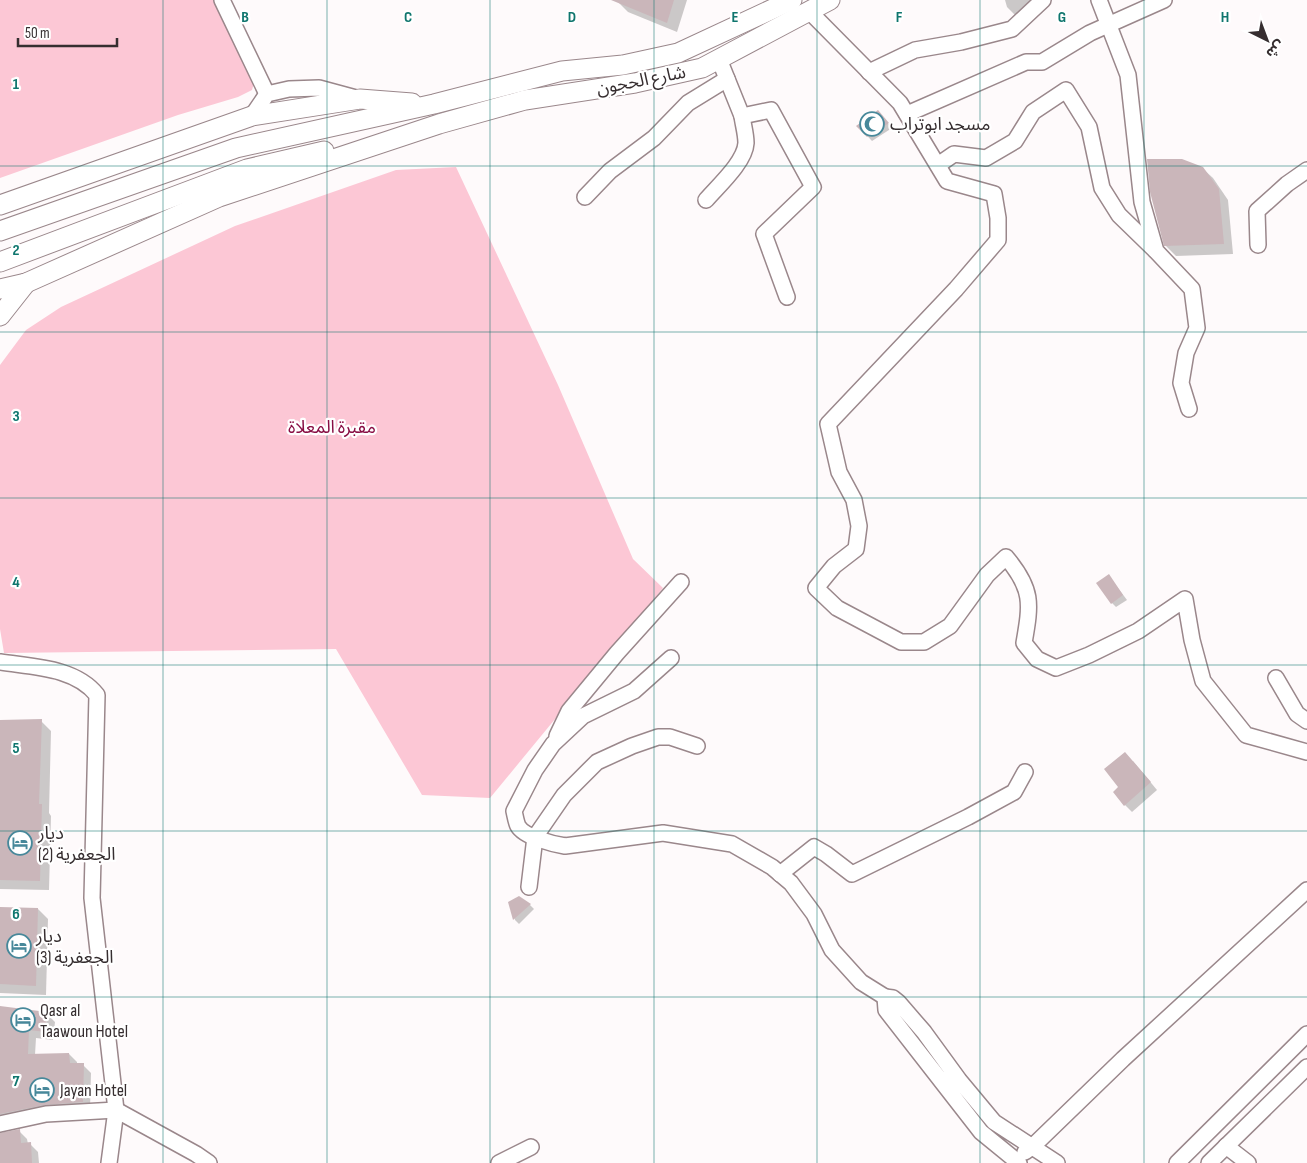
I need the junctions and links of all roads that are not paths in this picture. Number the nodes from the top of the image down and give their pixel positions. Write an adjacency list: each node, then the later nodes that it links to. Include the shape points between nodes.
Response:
1 (222, 0): 12 (street)
2 (792, 0): 14 (main road, شارع الحجون, via 678,53 623,65 562,71)
3 (830, 0): 7 (main road, شارع الحجون)
4 (1043, 0): 10 (street, via 1012,29 915,50)
5 (1099, 0): 8 (street)
6 (1164, 0): 8 (street)
7 (809, 11): 9 (main road, شارع الحجون); 10 (street)
8 (1109, 25): 15 (street, via 1042,62 1026,62); 26 (street, via 1128,75 1142,202)
9 (719, 59): 11 (street); 18 (main road, شارع الحجون, via 702,68 635,84 525,100)
10 (869, 72): 15 (street, via 900,102)
11 (727, 79): 17 (street); 21 (street, via 688,103 654,138 610,171)
12 (267, 94): 13 (street, via 319,88); 16 (street)
13 (360, 99): 14 (main road); 16 (main road)
14 (434, 104): 24 (main road, شارع الحجون, via 236,148)
15 (907, 114): 19 (street)
16 (252, 116): 23 (main road)
17 (742, 116): 22 (street, via 744,150 734,168); 30 (street, via 771,110 813,187 764,234)
18 (440, 124): 27 (main road, via 247,169); 28 (main road, via 219,198)
19 (938, 165): 26 (street, via 954,154 986,158 1015,141 1033,112 1066,90 1089,127 1102,188 1119,215); 40 (street, via 947,181 994,194 998,240 828,424 839,472 854,500 859,526 856,549 834,566 816,588 836,608 901,642 924,642 950,626 987,574 1006,557 1021,574 1030,601 1024,643 1037,659 1056,668 1138,631 1185,598 1192,640 1203,681 1209,689 1246,735)
20 (1307, 170): 25 (street, via 1257,210)
21 (585, 197)
22 (706, 200)
23 (0, 205)
24 (0, 232)
25 (1258, 245)
26 (1156, 251): 32 (street, via 1192,289 1197,328 1186,353 1181,383)
27 (0, 262)
28 (26, 283): 29 (main road); 31 (main road)
29 (0, 289)
30 (786, 297)
31 (0, 316)
32 (1189, 409)
33 (681, 582): 38 (street, via 569,711)
34 (671, 658): 38 (street, via 634,691 583,716)
35 (0, 662): 49 (street, via 54,670 78,679 97,695 92,898)
36 (1276, 678): 37 (street, via 1297,714)
37 (1307, 721)
38 (553, 744): 42 (street, via 514,811 518,826)
39 (697, 746): 42 (street, via 670,737 658,737 597,762 564,795)
40 (1307, 752)
41 (1025, 772): 43 (street, via 1014,792 852,874 814,847)
42 (535, 837): 43 (street, via 565,846 663,834 732,844); 44 (street)
43 (780, 874): 46 (street, via 814,914 832,950 861,982)
44 (529, 887)
45 (1307, 890): 53 (street)
46 (885, 997): 53 (street, via 898,1002 994,1122); 54 (street, via 886,1010 981,1132)
47 (1307, 1034): 59 (street)
48 (1307, 1067): 51 (street)
49 (116, 1110): 50 (street, via 46,1114); 55 (street); 56 (street)
50 (0, 1124)
51 (1226, 1146): 60 (street); 61 (street)
52 (531, 1147): 57 (street)
53 (1032, 1147): 54 (street); 58 (street)
54 (1014, 1162)
55 (109, 1163)
56 (209, 1163)
57 (498, 1163)
58 (1057, 1163)
59 (1177, 1163)
60 (1209, 1163)
61 (1248, 1163)

